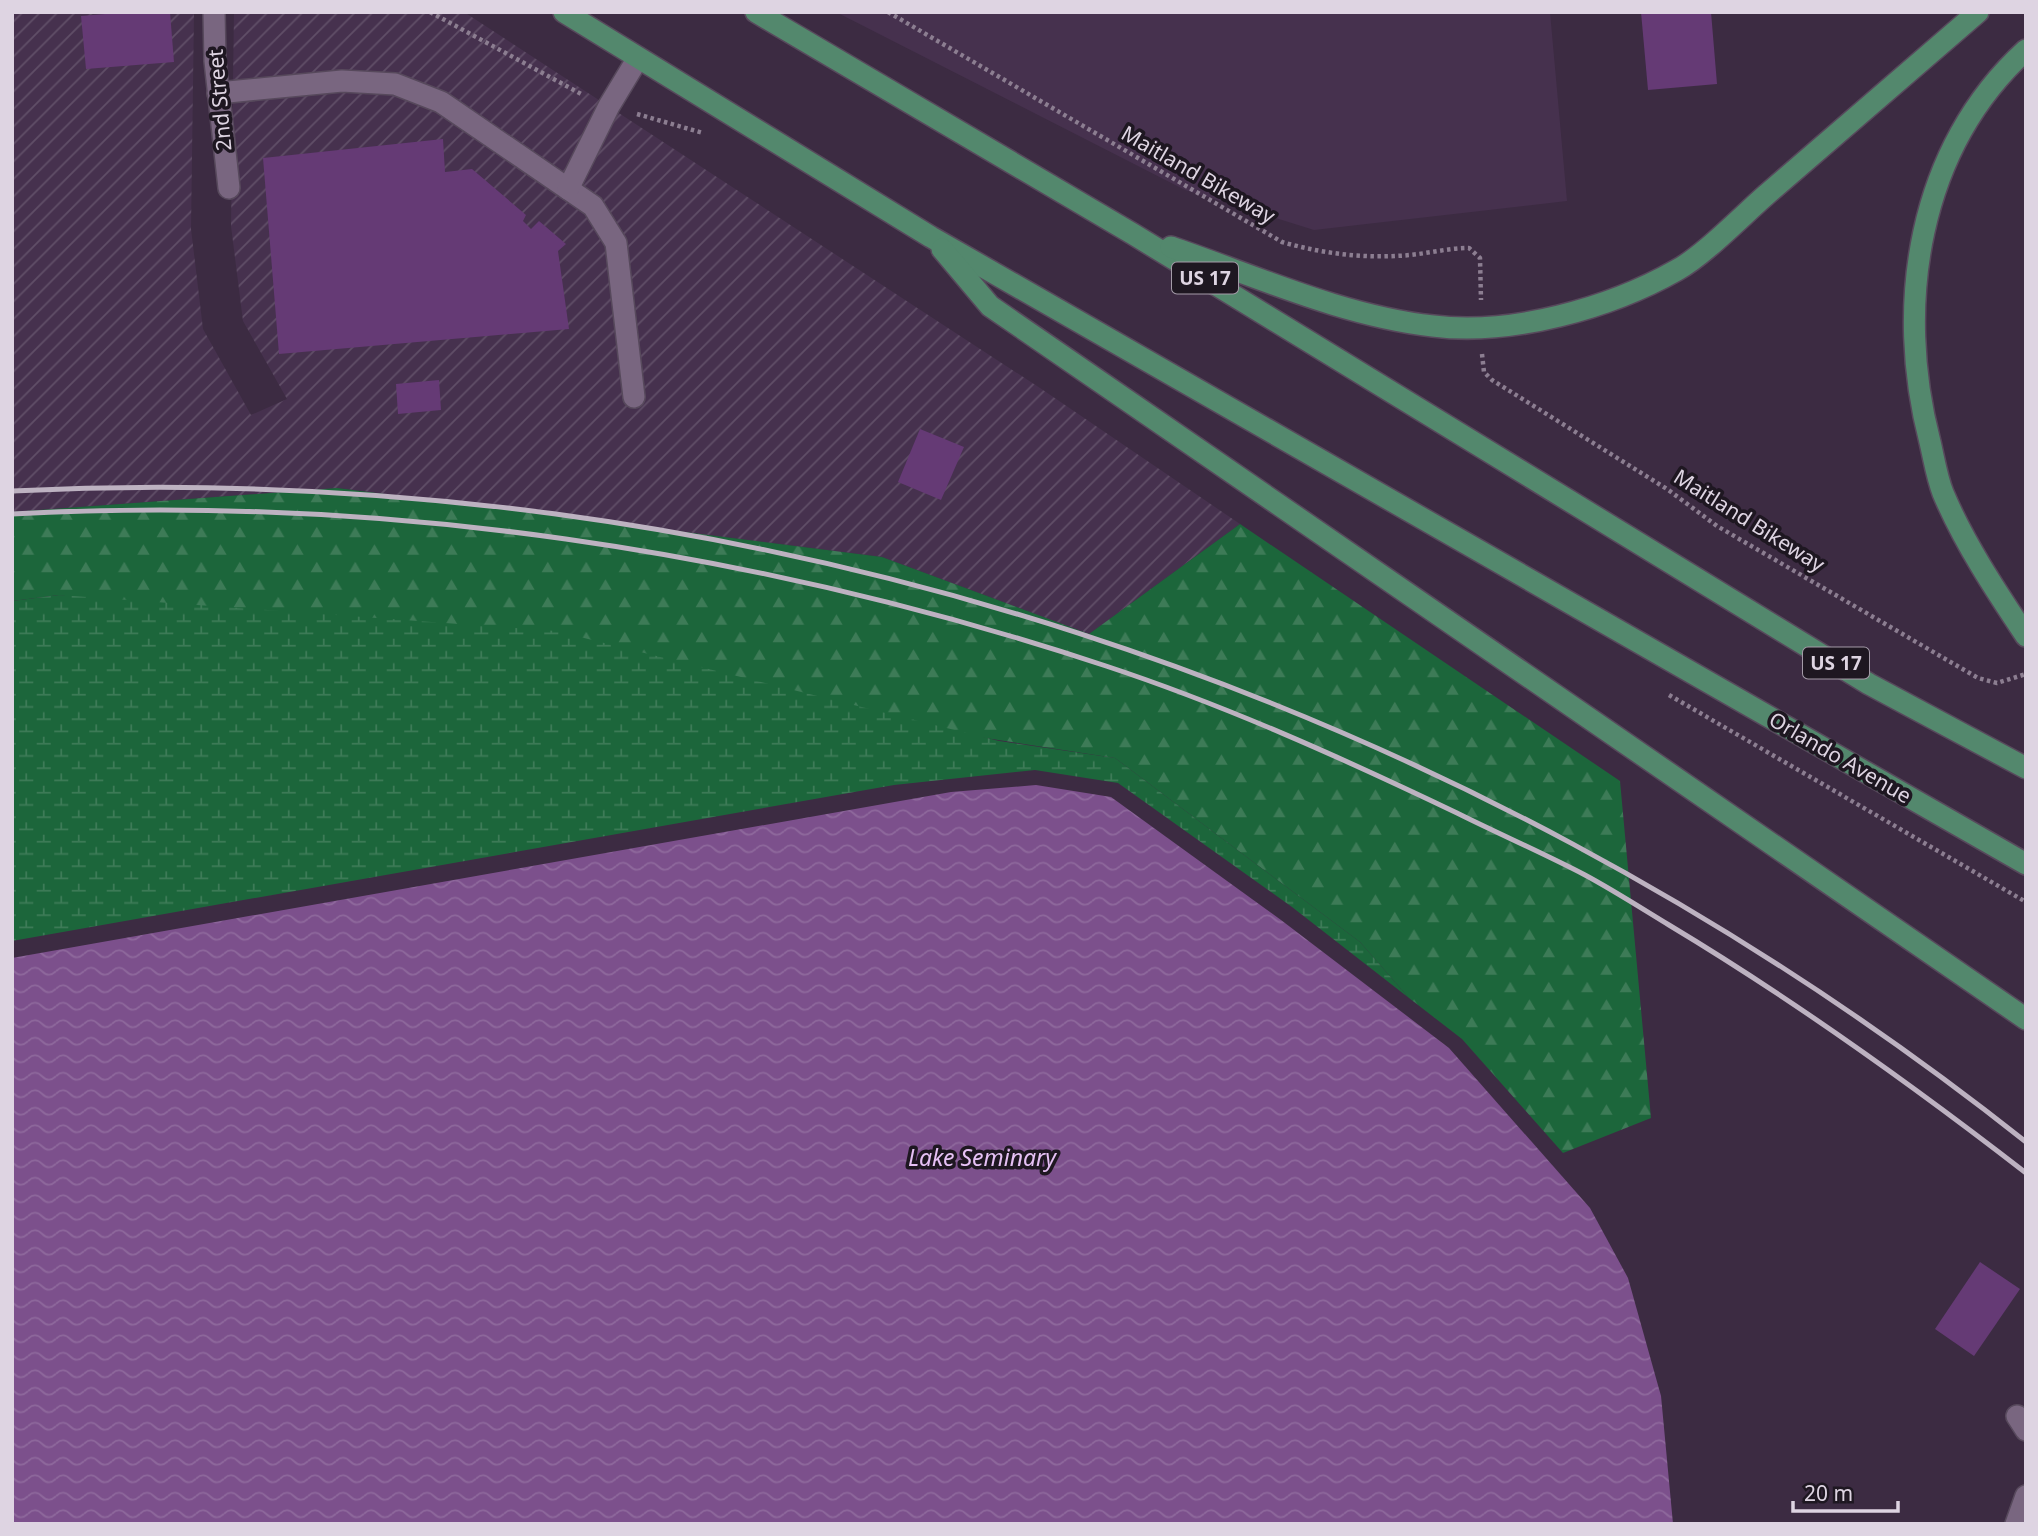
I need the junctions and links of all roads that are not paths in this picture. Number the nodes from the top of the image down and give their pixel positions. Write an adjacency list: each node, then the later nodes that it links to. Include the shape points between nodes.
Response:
1 (214, 12): 7 (street, 2nd Street)
2 (564, 12): 6 (main road, Orlando Avenue)
3 (756, 12): 10 (main road, US 17)
4 (1978, 12): 10 (main road, via 1679,270 1586,310 1538,321 1436,327 1341,306)
5 (2026, 50): 13 (main road, via 1998,75 1944,162 1921,234 1913,318 1921,409 1943,493)
6 (638, 58): 9 (street); 11 (main road, Orlando Avenue)
7 (218, 93): 8 (street, 2nd Street); 9 (street, via 342,81 395,84 441,102)
8 (229, 188)
9 (568, 189): 12 (street, via 593,206 616,243)
10 (1133, 234): 14 (main road, US 17, via 1869,684)
11 (931, 237): 15 (main road, Orlando Avenue); 16 (main road, via 990,306)
12 (634, 397)
13 (2026, 636)
14 (2026, 768)
15 (2026, 864)
16 (2026, 1019)
17 (2026, 1496): 18 (street)
18 (2016, 1524)

